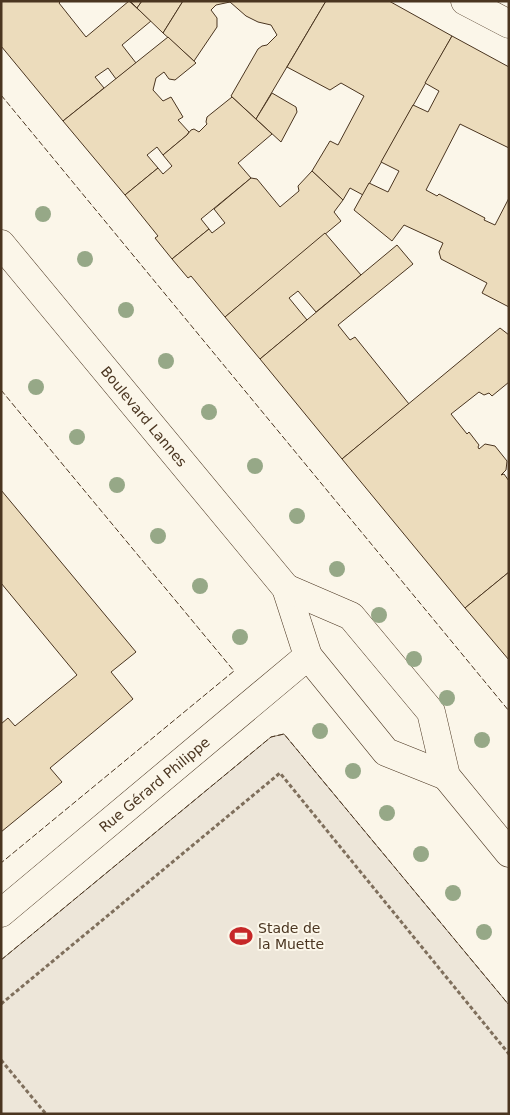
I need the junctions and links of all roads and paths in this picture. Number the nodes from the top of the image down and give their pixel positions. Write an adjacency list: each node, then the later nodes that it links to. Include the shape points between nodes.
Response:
1 (465, 1): 2 (main road)
2 (509, 24)
3 (1, 244): 4 (main road, Boulevard Lannes)
4 (286, 588): 5 (main road, Boulevard Lannes); 6 (main road, Boulevard Lannes, via 351,616 431,712)
5 (308, 656): 6 (main road, Boulevard Lannes, via 386,752); 8 (main road, Rue Gérard Philippe)
6 (446, 776): 7 (main road, Boulevard Lannes)
7 (509, 853)
8 (1, 913)
9 (1, 1004): 10 (path, via 280,773)
10 (509, 1054)
11 (1, 1060): 12 (path)
12 (46, 1114)

